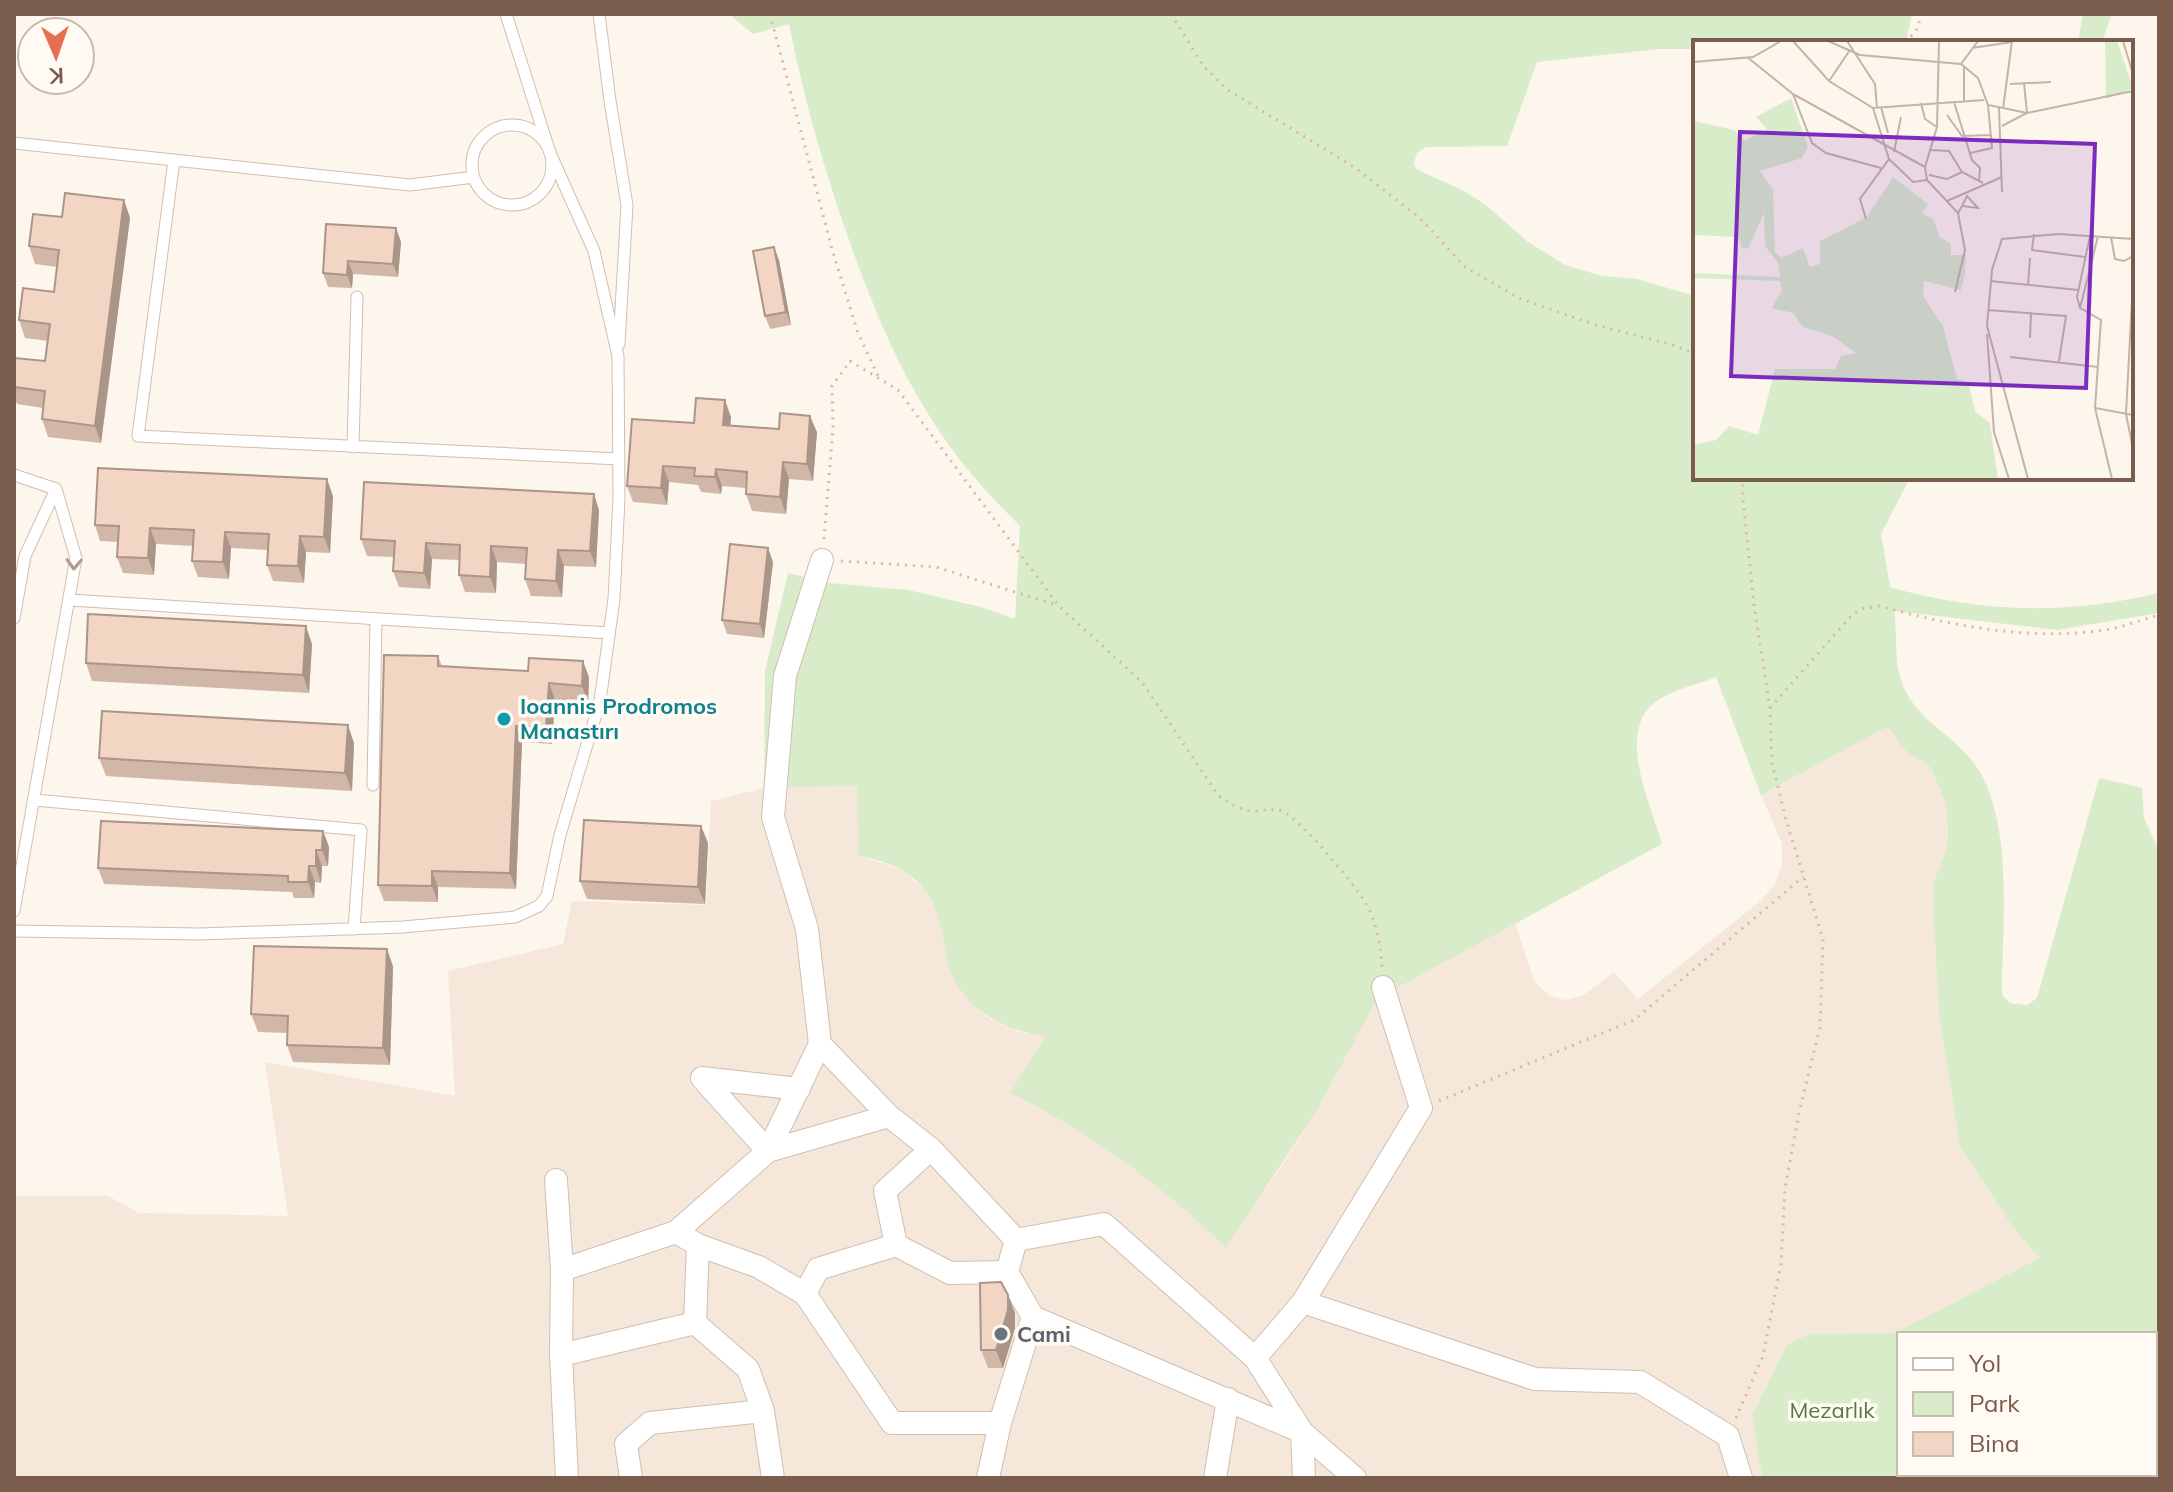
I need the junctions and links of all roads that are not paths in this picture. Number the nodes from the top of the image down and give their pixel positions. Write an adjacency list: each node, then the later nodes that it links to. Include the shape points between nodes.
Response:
1 (506, 14): 4 (lane)
2 (599, 14): 8 (lane, via 627,205)
3 (14, 143): 5 (lane)
4 (550, 153): 6 (lane, via 552,172 544,189 520,204 492,199); 6 (lane, via 533,131 505,126 481,140 473,158); 8 (lane, via 594,251)
5 (174, 160): 6 (lane, via 410,185); 9 (lane, via 138,436)
6 (474, 177)
7 (357, 297): 9 (lane)
8 (618, 356): 10 (lane)
9 (353, 447): 10 (lane)
10 (619, 459): 17 (lane)
11 (14, 475): 12 (lane)
12 (56, 489): 14 (lane, one-way to 14, via 76,558); 15 (lane, via 25,556)
13 (822, 560): 24 (street, via 785,676 773,817 807,929)
14 (70, 600): 16 (lane); 19 (lane)
15 (14, 618)
16 (376, 619): 17 (lane); 18 (lane)
17 (609, 633): 21 (lane, via 600,701 560,835 552,883 539,906 515,917)
18 (373, 785)
19 (35, 800): 20 (lane); 21 (lane, via 361,830)
20 (14, 911)
21 (354, 929): 22 (lane, via 200,934)
22 (14, 931)
23 (1383, 987): 37 (street, via 1421,1108)
24 (820, 1044): 25 (street); 26 (street)
25 (799, 1089): 28 (street); 28 (street, via 702,1078)
26 (889, 1116): 27 (street); 28 (street)
27 (931, 1149): 31 (street); 33 (street, via 885,1191)
28 (768, 1151): 30 (street)
29 (556, 1180): 34 (street)
30 (676, 1232): 32 (street); 34 (street)
31 (1016, 1240): 35 (street); 41 (street, via 1104,1224)
32 (698, 1245): 36 (street, via 759,1267); 39 (street)
33 (896, 1245): 35 (street, via 950,1273); 36 (street, via 818,1269)
34 (562, 1270): 40 (street)
35 (1007, 1272): 38 (street)
36 (805, 1294): 44 (street, via 892,1423)
37 (1303, 1302): 41 (street); 53 (street, via 1535,1379 1640,1382 1728,1436)
38 (1033, 1317): 42 (street); 44 (street)
39 (695, 1323): 40 (street); 43 (street, via 748,1369)
40 (561, 1355): 46 (street)
41 (1255, 1358): 45 (street)
42 (1228, 1399): 45 (street); 50 (street)
43 (763, 1411): 47 (street, via 650,1423 626,1444); 48 (street)
44 (1000, 1423): 49 (street)
45 (1302, 1432): 51 (street); 52 (street)
46 (567, 1478)
47 (631, 1478)
48 (773, 1478)
49 (988, 1478)
50 (1215, 1478)
51 (1304, 1478)
52 (1355, 1478)
53 (1741, 1478)

